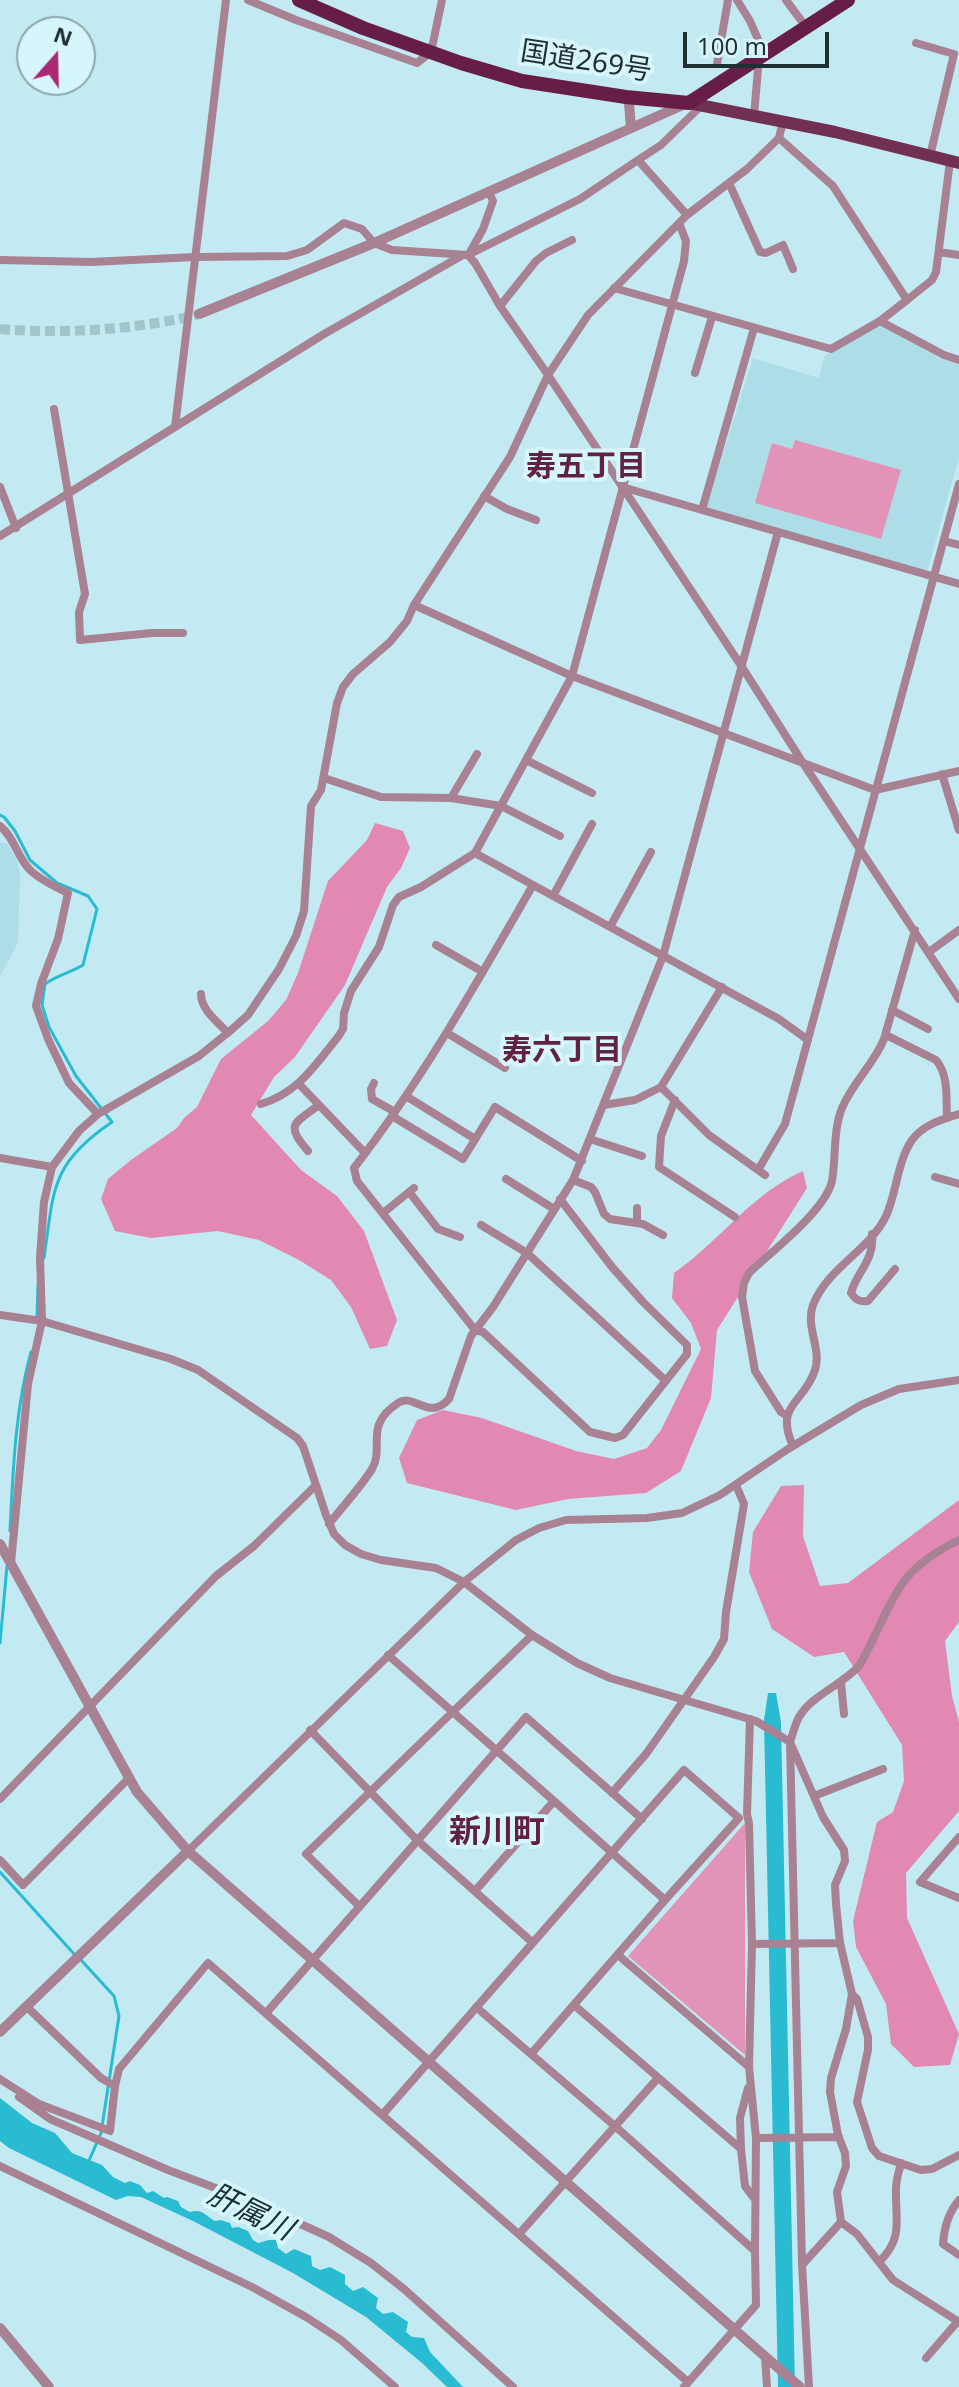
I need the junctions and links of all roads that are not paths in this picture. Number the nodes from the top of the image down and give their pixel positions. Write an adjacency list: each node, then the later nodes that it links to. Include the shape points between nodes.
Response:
1 (226, 0): 33 (street)
2 (248, 0): 11 (street, via 417,63)
3 (299, 0): 11 (highway, 国道269号)
4 (442, 0): 11 (street)
5 (728, 0): 13 (street)
6 (737, 0): 12 (street)
7 (786, 0): 9 (street)
8 (848, 0): 9 (highway)
9 (806, 27): 12 (highway)
10 (916, 43): 14 (street, via 954,54)
11 (431, 52): 15 (highway, 国道269号, via 522,81)
12 (761, 55): 16 (highway); 17 (street)
13 (717, 64)
14 (955, 71): 21 (street)
15 (626, 97): 16 (highway, 国道269号); 19 (street)
16 (695, 104): 17 (main road); 19 (street); 22 (street, via 661,145)
17 (754, 116): 18 (main road)
18 (783, 121): 20 (street); 21 (main road)
19 (631, 128): 25 (street)
20 (779, 138): 24 (street); 37 (street, via 833,186)
21 (930, 156): 23 (main road)
22 (638, 160): 26 (street); 31 (street, via 580,199)
23 (954, 162): 30 (street)
24 (729, 183): 26 (street); 35 (street, via 760,252 783,245)
25 (489, 192): 29 (street); 31 (street, via 493,201 483,229)
26 (687, 215): 27 (street)
27 (679, 223): 36 (street); 39 (street, via 686,250)
28 (572, 240): 38 (street, via 536,261)
29 (374, 243): 31 (street, via 392,250); 33 (street, via 362,229 344,223 307,250 287,256); 40 (street)
30 (939, 252): 32 (street); 37 (street, via 932,280)
31 (466, 255): 38 (street); 48 (street, via 324,334)
32 (959, 255)
33 (194, 257): 34 (street); 48 (street)
34 (0, 260)
35 (793, 269)
36 (614, 288): 39 (street); 46 (street, via 588,315)
37 (907, 300): 42 (street)
38 (500, 306): 46 (street)
39 (673, 306): 41 (street); 51 (street)
40 (199, 314)
41 (712, 317): 43 (street); 45 (street)
42 (880, 321): 43 (street, via 831,349); 44 (street)
43 (754, 328): 54 (street)
44 (959, 360)
45 (695, 373)
46 (548, 375): 51 (street); 53 (street, via 510,457)
47 (54, 409): 52 (street)
48 (175, 427): 52 (street)
49 (959, 484): 55 (street)
50 (0, 487): 57 (street)
51 (622, 487): 54 (street); 66 (street); 67 (street)
52 (68, 495): 57 (street); 65 (street, via 85,594 79,612 80,640)
53 (484, 496): 56 (street); 64 (street)
54 (702, 510): 58 (street)
55 (955, 516): 60 (street)
56 (536, 520)
57 (16, 528): 59 (street)
58 (778, 532): 62 (street); 66 (street)
59 (0, 536)
60 (944, 541): 61 (street); 62 (street)
61 (959, 545)
62 (935, 576): 63 (street); 75 (street)
63 (959, 584)
64 (414, 605): 67 (street); 74 (street, via 390,642 343,687)
65 (183, 633)
66 (742, 667): 68 (street); 71 (street)
67 (572, 676): 68 (street); 70 (street)
68 (724, 732): 71 (street); 93 (street)
69 (477, 754): 77 (street)
70 (526, 760): 76 (street); 78 (street)
71 (803, 763): 75 (street); 83 (street)
72 (959, 771): 73 (street)
73 (942, 774): 75 (street); 81 (street)
74 (324, 778): 77 (street, via 381,797); 100 (street, via 311,806 304,911 296,936 248,1015)
75 (875, 790): 83 (street)
76 (592, 793)
77 (451, 798): 78 (street)
78 (501, 806): 82 (street); 85 (street)
79 (592, 824): 87 (street)
80 (0, 826): 113 (street, via 30,869 68,893 36,1006 69,1083)
81 (959, 830)
82 (560, 836)
83 (860, 849): 89 (street); 103 (street)
84 (651, 852): 88 (street)
85 (475, 853): 86 (street); 106 (street, via 399,897 379,947 351,991 343,1029)
86 (533, 885): 87 (street); 94 (street)
87 (553, 896): 88 (street)
88 (610, 927): 93 (street)
89 (915, 930): 92 (street); 98 (street)
90 (959, 930): 92 (street)
91 (436, 945): 94 (street)
92 (929, 952): 97 (street)
93 (663, 956): 95 (street); 112 (street)
94 (483, 972): 101 (street)
95 (722, 987): 103 (street); 107 (street)
96 (201, 994): 100 (street, via 205,1007)
97 (959, 999)
98 (892, 1010): 99 (street); 102 (street)
99 (928, 1029)
100 (228, 1033): 113 (street, via 199,1056)
101 (447, 1033): 104 (street); 108 (street)
102 (886, 1035): 116 (street, via 936,1060 944,1076); 146 (street, via 840,1112 827,1196 744,1283 755,1371)
103 (808, 1040): 109 (street, via 785,1124 762,1173 709,1135)
104 (505, 1068)
105 (374, 1083): 114 (street, via 372,1099)
106 (299, 1084): 110 (street); 111 (street)
107 (661, 1087): 109 (street); 112 (street, via 635,1100)
108 (406, 1096): 114 (street); 117 (street)
109 (675, 1100): 133 (street, via 661,1136 659,1167)
110 (261, 1104)
111 (319, 1105): 119 (street, via 294,1128); 120 (street)
112 (604, 1105): 118 (street)
113 (98, 1114): 124 (street)
114 (394, 1114): 117 (street, via 463,1159); 120 (street)
115 (959, 1114): 116 (street)
116 (947, 1118): 136 (street, via 911,1141 886,1216)
117 (475, 1139): 123 (street, via 495,1107)
118 (590, 1139): 121 (street); 123 (street)
119 (308, 1151)
120 (365, 1153): 132 (street, via 354,1168 357,1181)
121 (642, 1156)
122 (0, 1158): 124 (street)
123 (582, 1161): 127 (street)
124 (52, 1167): 142 (street, via 40,1257)
125 (935, 1177): 128 (street)
126 (506, 1179): 131 (street)
127 (573, 1180): 129 (street); 134 (street, via 591,1187 610,1219)
128 (959, 1183)
129 (560, 1199): 131 (street); 145 (street, via 612,1267 687,1345 687,1354)
130 (637, 1208): 134 (street)
131 (554, 1209): 139 (street)
132 (383, 1213): 138 (street, via 412,1191 438,1229); 143 (street)
133 (735, 1217)
134 (637, 1223): 137 (street)
135 (481, 1225): 139 (street)
136 (872, 1234): 140 (street, via 874,1247 853,1285 855,1299 868,1301); 146 (street, via 820,1290 812,1307 815,1372)
137 (663, 1235)
138 (460, 1237)
139 (527, 1253): 143 (street); 145 (street)
140 (895, 1269)
141 (0, 1315): 142 (street)
142 (42, 1321): 148 (street, via 198,1370 297,1438); 153 (street, via 28,1384)
143 (475, 1330): 145 (street, via 590,1432 623,1435); 150 (street, via 449,1399 430,1408 398,1402 376,1431 373,1467)
144 (959, 1380): 147 (street, via 899,1389)
145 (666, 1381)
146 (787, 1416): 147 (street, via 786,1432)
147 (793, 1446): 149 (street)
148 (316, 1485): 150 (street); 159 (street, via 216,1576)
149 (736, 1485): 154 (street, via 682,1513 566,1520 539,1528); 158 (street, via 744,1504 724,1639)
150 (329, 1524): 154 (street, via 345,1545 361,1554 436,1568)
151 (959, 1540): 157 (street, via 900,1585 859,1666)
152 (0, 1544): 153 (street)
153 (11, 1563): 159 (street)
154 (464, 1582): 155 (street); 156 (street)
155 (532, 1635): 158 (street, via 610,1678); 160 (street)
156 (388, 1655): 160 (street); 163 (street)
157 (841, 1683): 161 (street); 164 (street, via 807,1707)
158 (685, 1699): 162 (street); 169 (street)
159 (89, 1706): 167 (street); 171 (street)
160 (452, 1712): 165 (street); 168 (street)
161 (844, 1714)
162 (753, 1720): 164 (street); 173 (street)
163 (310, 1730): 168 (street); 178 (street)
164 (788, 1740): 170 (street); 188 (street)
165 (496, 1750): 169 (street, via 526,1717); 172 (street); 176 (street)
166 (883, 1769): 170 (street)
167 (129, 1778): 178 (street); 180 (street, via 23,1885)
168 (370, 1792): 176 (street); 184 (street, via 306,1854)
169 (612, 1793): 174 (street)
170 (814, 1796): 186 (street, via 844,1850 835,1885)
171 (0, 1799)
172 (554, 1801): 179 (street); 181 (street)
173 (743, 1816): 174 (street, via 684,1770); 183 (street); 187 (street, via 749,1823)
174 (642, 1819): 179 (street)
175 (959, 1837): 177 (street)
176 (418, 1841): 181 (street); 184 (street)
177 (954, 1850): 182 (street, via 920,1882)
178 (188, 1851): 190 (street); 193 (street)
179 (612, 1853): 183 (street); 185 (street)
180 (0, 1860)
181 (475, 1891): 185 (street)
182 (959, 1898)
183 (665, 1900): 189 (street)
184 (359, 1906): 190 (street)
185 (532, 1942): 194 (street)
186 (840, 1943): 188 (street); 191 (street)
187 (752, 1944): 188 (street); 199 (street)
188 (794, 1944): 208 (street)
189 (618, 1955): 192 (street); 199 (street)
190 (314, 1959): 195 (street); 198 (street)
191 (852, 1994): 206 (street, via 831,2078); 211 (street, via 868,2037 857,2102 872,2148)
192 (574, 2005): 197 (street); 200 (street)
193 (26, 2006): 196 (street); 203 (street)
194 (476, 2007): 197 (street); 198 (street)
195 (267, 2012): 203 (street, via 208,1963 119,2069); 204 (street)
196 (0, 2032)
197 (531, 2054): 205 (street)
198 (429, 2061): 204 (street); 213 (street)
199 (749, 2067): 201 (street)
200 (658, 2078): 205 (street); 209 (street)
201 (750, 2080): 207 (street); 209 (street, via 740,2118)
202 (4, 2082): 203 (street, via 39,2104 110,2131); 230 (street, via 50,2119 329,2237 404,2289)
203 (113, 2085)
204 (383, 2114): 217 (street)
205 (616, 2127): 213 (street); 218 (street)
206 (839, 2137): 208 (street); 216 (street, via 846,2166 837,2192)
207 (760, 2138): 208 (street); 214 (street)
208 (798, 2138): 221 (street)
209 (741, 2149): 214 (street, via 745,2186)
210 (959, 2155): 211 (street, via 932,2169)
211 (901, 2163): 220 (street, via 897,2234)
212 (0, 2166): 229 (street, via 306,2317)
213 (567, 2182): 217 (street); 224 (street)
214 (754, 2199): 218 (street)
215 (959, 2200): 219 (street, via 944,2228 943,2244)
216 (841, 2222): 220 (street); 221 (street)
217 (519, 2234): 227 (street)
218 (755, 2251): 224 (street, via 756,2305)
219 (959, 2255)
220 (879, 2262): 222 (street, via 893,2280)
221 (802, 2264): 233 (street)
222 (959, 2321): 226 (street)
223 (0, 2328): 228 (street)
224 (734, 2329): 225 (street); 227 (street)
225 (766, 2356): 231 (street); 232 (street)
226 (926, 2358)
227 (686, 2385)
228 (49, 2387)
229 (395, 2387)
230 (513, 2387)
231 (767, 2387)
232 (800, 2387)
233 (809, 2387)

